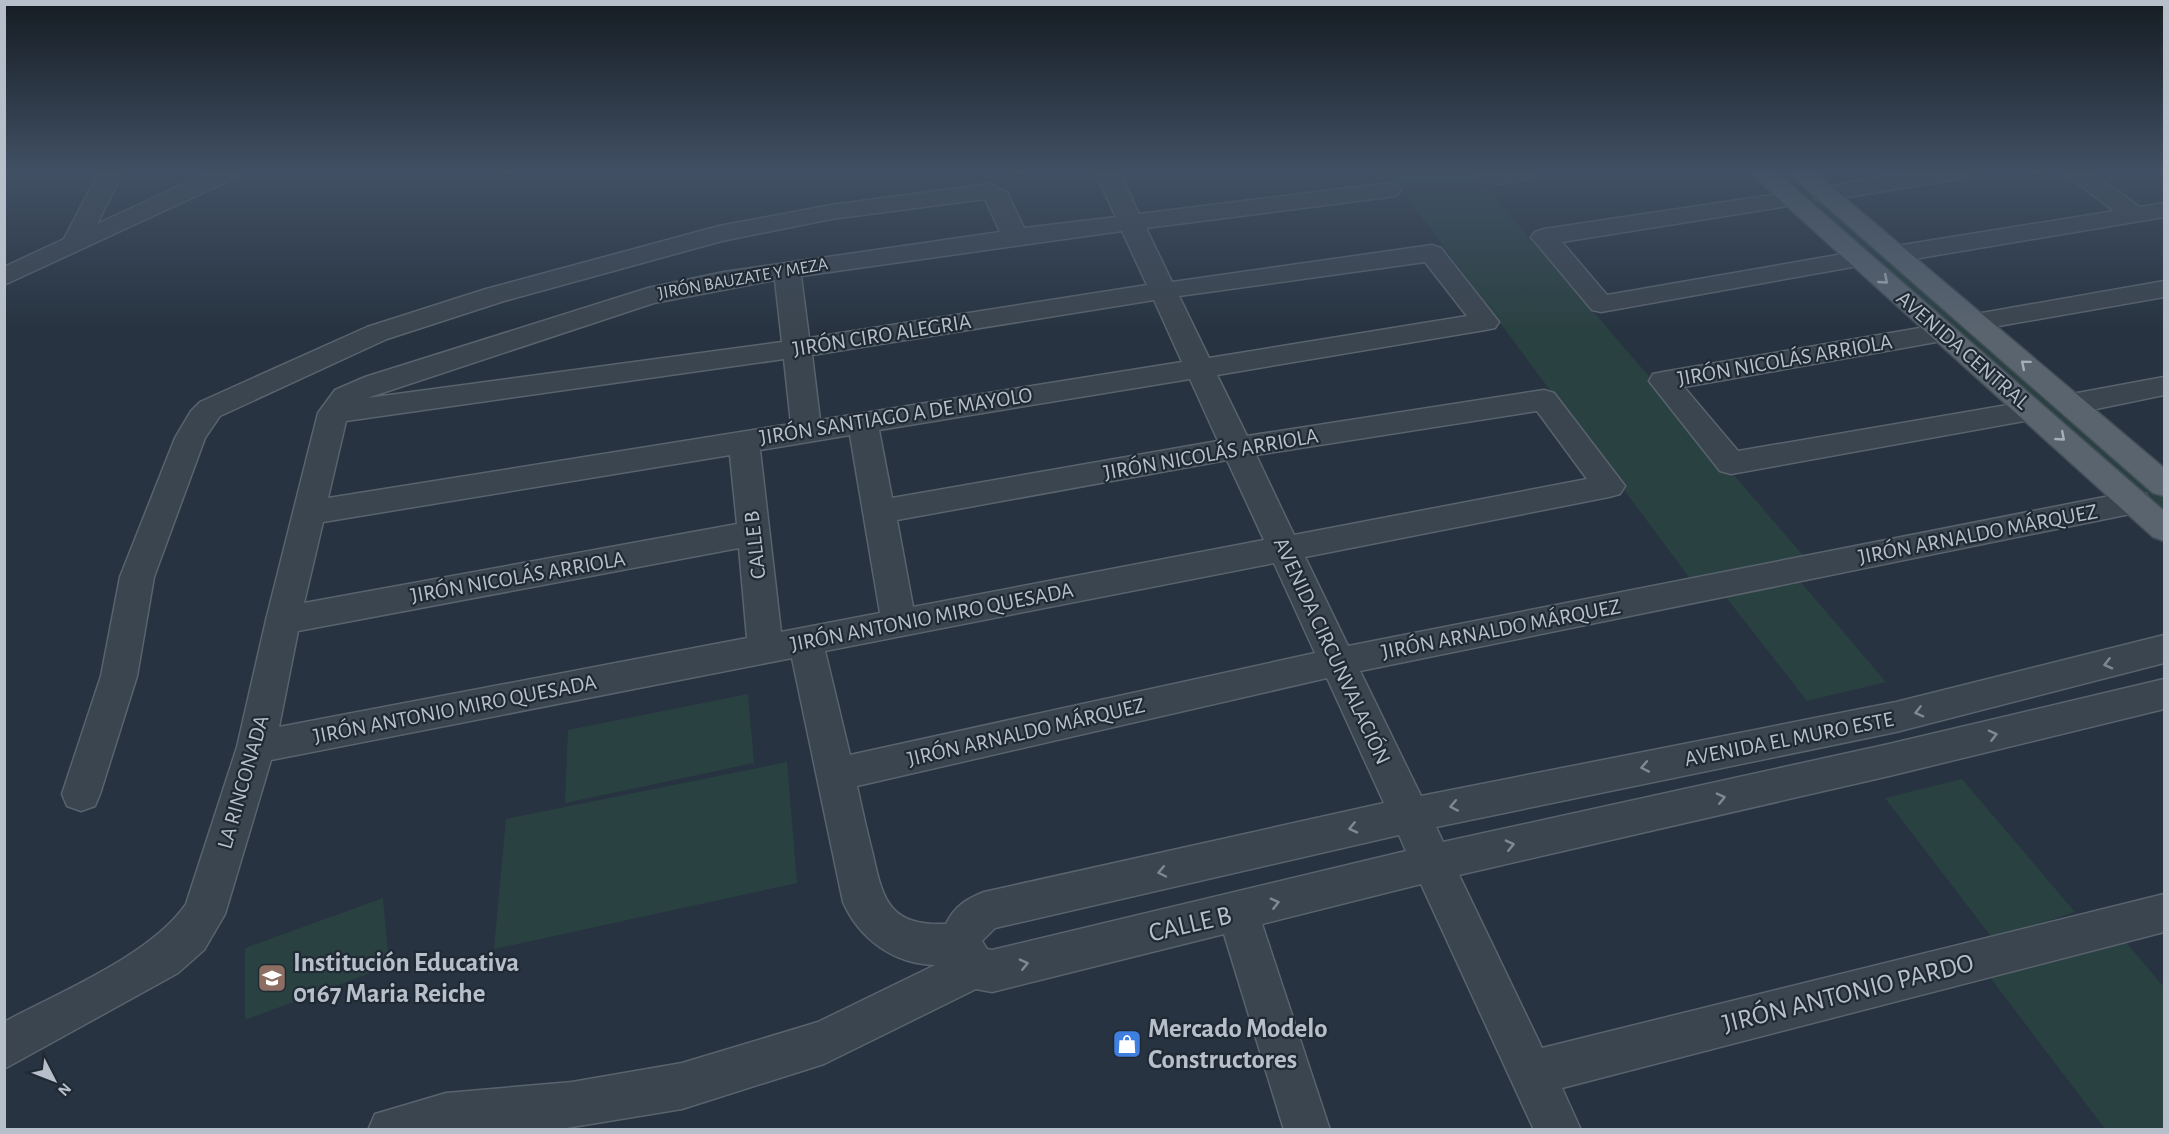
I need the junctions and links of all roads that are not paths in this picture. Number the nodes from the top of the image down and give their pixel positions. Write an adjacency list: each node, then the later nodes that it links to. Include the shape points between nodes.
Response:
1 (84, 225): 12 (street)
2 (115, 225): 12 (street)
3 (765, 225): 51 (street, via 495,295 377,333 210,409 190,438 137,577 116,687)
4 (1010, 225): 11 (street)
5 (1108, 225): 11 (street, JIRÓN BAUZATE Y MEZA)
6 (1132, 225): 18 (street, AVENIDA CIRCUNVALACIÓN)
7 (1623, 225): 14 (street, via 1544,237 1601,304)
8 (1821, 225): 14 (main road, AVENIDA CENTRAL)
9 (1861, 225): 13 (main road, AVENIDA CENTRAL)
10 (2075, 225): 13 (street)
11 (1015, 237): 15 (street, JIRÓN BAUZATE Y MEZA)
12 (74, 244): 16 (street)
13 (1896, 254): 20 (main road, AVENIDA CENTRAL)
14 (1860, 259): 21 (main road, AVENIDA CENTRAL, one-way to 21)
15 (786, 270): 22 (street); 27 (street, JIRÓN BAUZATE Y MEZA, via 648,296 375,384 345,398)
16 (4, 277)
17 (2164, 290): 20 (street)
18 (1161, 291): 19 (street, JIRÓN CIRO ALEGRIA, via 1432,253); 22 (street, JIRÓN CIRO ALEGRIA); 23 (street, AVENIDA CIRCUNVALACIÓN)
19 (1485, 322): 23 (street, JIRÓN SANTIAGO A DE MAYOLO)
20 (1976, 322): 25 (main road, AVENIDA CENTRAL, one-way to 20)
21 (1943, 333): 26 (main road, AVENIDA CENTRAL); 26 (street, JIRÓN NICOLÁS ARRIOLA, via 1663,381 1731,463)
22 (795, 349): 27 (street, JIRÓN CIRO ALEGRIA); 29 (street)
23 (1198, 367): 28 (street, JIRÓN SANTIAGO A DE MAYOLO); 31 (street, AVENIDA CIRCUNVALACIÓN)
24 (2164, 386): 25 (street)
25 (2072, 404): 32 (main road, AVENIDA CENTRAL)
26 (2031, 411): 34 (main road, AVENIDA CENTRAL, one-way to 34)
27 (333, 413): 36 (street, LA RINCONADA)
28 (863, 422): 29 (street, JIRÓN SANTIAGO A DE MAYOLO); 35 (street)
29 (807, 431): 30 (street, JIRÓN SANTIAGO A DE MAYOLO)
30 (744, 441): 36 (street, JIRÓN SANTIAGO A DE MAYOLO); 38 (street, CALLE B)
31 (1236, 448): 33 (street, JIRÓN NICOLÁS ARRIOLA, via 1544,400); 35 (street, JIRÓN NICOLÁS ARRIOLA); 39 (street, AVENIDA CIRCUNVALACIÓN)
32 (2164, 485)
33 (1609, 486): 39 (street, JIRÓN ANTONIO MIRO QUESADA)
34 (2135, 502): 37 (main road, AVENIDA CENTRAL); 45 (street, JIRÓN ARNALDO MÁRQUEZ)
35 (879, 512): 41 (street)
36 (308, 513): 40 (street, LA RINCONADA)
37 (2164, 529)
38 (754, 533): 40 (street, JIRÓN NICOLÁS ARRIOLA); 43 (street, CALLE B)
39 (1284, 549): 41 (street, JIRÓN ANTONIO MIRO QUESADA); 45 (street, AVENIDA CIRCUNVALACIÓN)
40 (283, 620): 48 (street, LA RINCONADA)
41 (899, 623): 42 (street, JIRÓN ANTONIO MIRO QUESADA)
42 (806, 642): 43 (street, JIRÓN ANTONIO MIRO QUESADA); 50 (street, CALLE B)
43 (766, 649): 48 (street, JIRÓN ANTONIO MIRO QUESADA)
44 (2164, 649): 47 (street, AVENIDA EL MURO ESTE, one-way to 47)
45 (1337, 662): 50 (street, JIRÓN ARNALDO MÁRQUEZ); 52 (street, AVENIDA CIRCUNVALACIÓN)
46 (2164, 694): 49 (street, AVENIDA EL MURO ESTE, one-way to 46)
47 (1876, 721): 49 (street); 52 (street, AVENIDA EL MURO ESTE, one-way to 52)
48 (256, 747): 57 (street, LA RINCONADA, via 204,914 189,936 163,958)
49 (1904, 757): 53 (street, AVENIDA EL MURO ESTE, one-way to 49)
50 (835, 775): 56 (street, CALLE B, via 863,902 873,918 889,931)
51 (81, 794)
52 (1410, 815): 53 (street, AVENIDA CIRCUNVALACIÓN); 56 (street, one-way to 56, via 984,911 967,925)
53 (1432, 863): 54 (street, CALLE B, one-way to 53); 58 (street, AVENIDA CIRCUNVALACIÓN)
54 (1238, 913): 56 (street, CALLE B, one-way to 54, via 992,971); 60 (street)
55 (2164, 913): 58 (street, JIRÓN ANTONIO PARDO)
56 (967, 955): 59 (street, via 824,1042 682,1086 572,1105 446,1116)
57 (4, 1047)
58 (1531, 1073): 61 (street, AVENIDA CIRCUNVALACIÓN)
59 (391, 1130)
60 (1307, 1130)
61 (1558, 1130)

